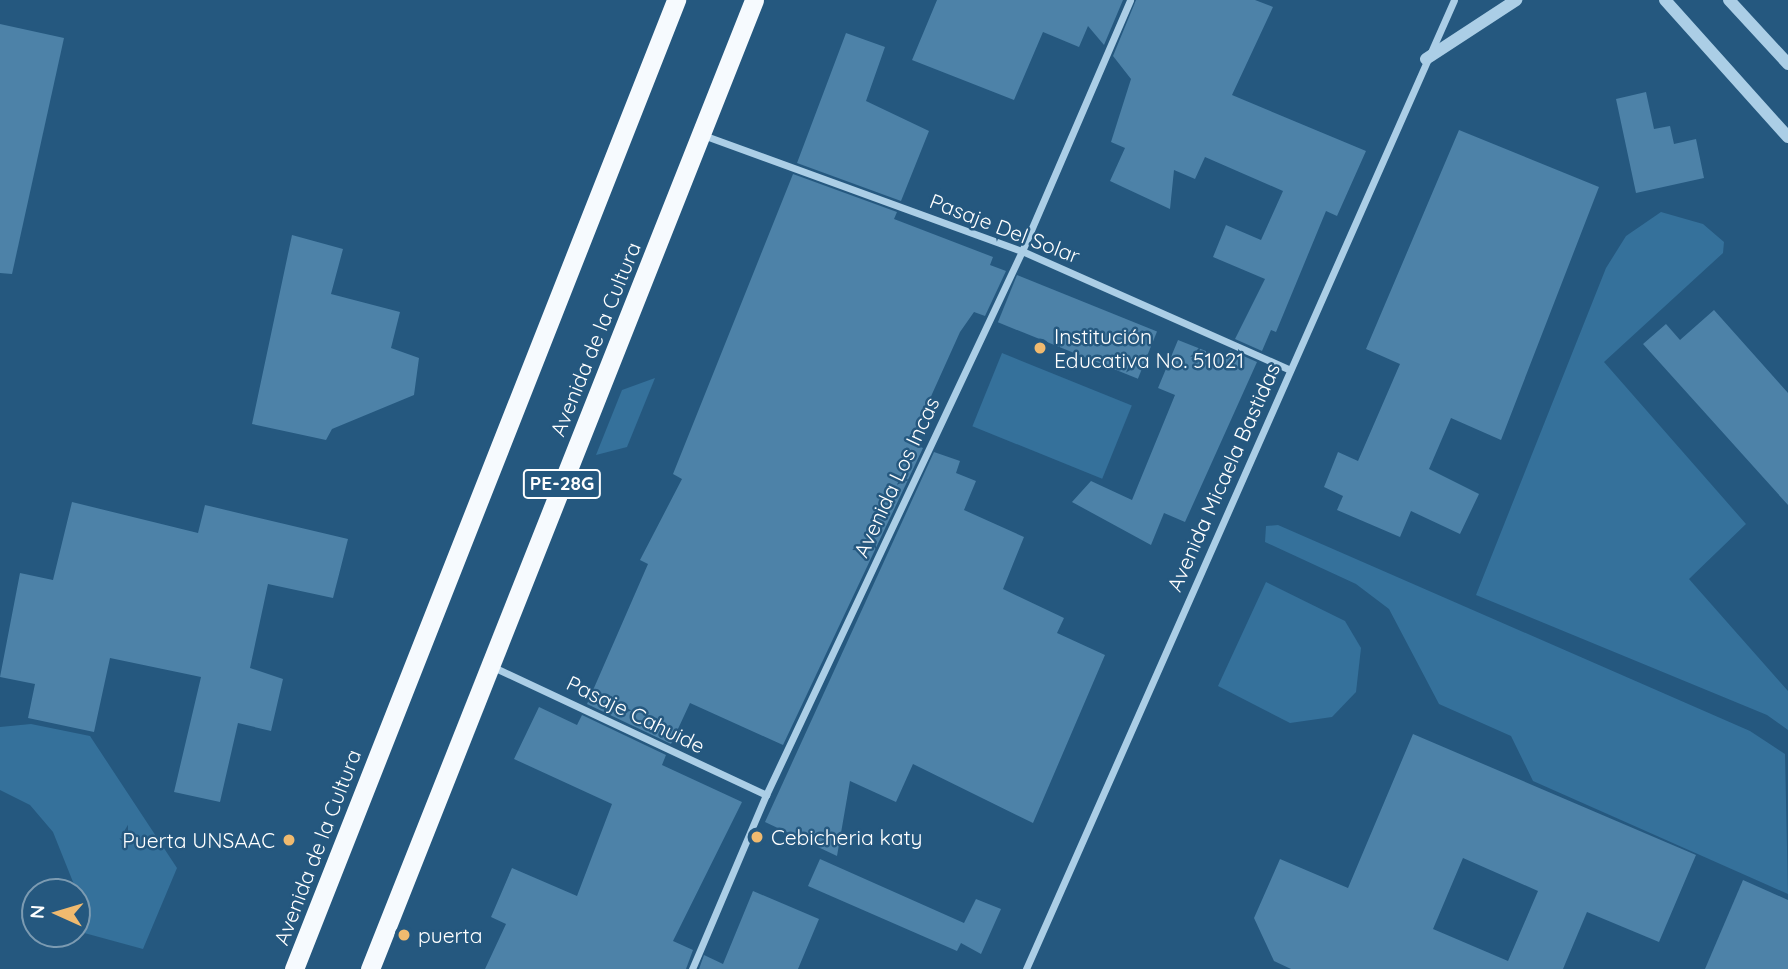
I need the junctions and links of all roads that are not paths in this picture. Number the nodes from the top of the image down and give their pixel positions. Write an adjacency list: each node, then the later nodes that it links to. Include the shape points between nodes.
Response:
1 (676, 0): 16 (highway, Avenida de la Cultura / PE-28G)
2 (754, 0): 10 (highway, Avenida de la Cultura / PE-28G)
3 (1130, 0): 12 (street, Avenida Los Incas)
4 (1454, 0): 8 (street, Avenida Micaela Bastidas)
5 (1516, 0): 8 (street)
6 (1665, 0): 11 (street)
7 (1729, 0): 9 (street)
8 (1426, 59): 13 (street, Avenida Micaela Bastidas)
9 (1788, 64)
10 (701, 134): 12 (street, Pasaje Del Solar); 14 (highway, Avenida de la Cultura / PE-28G)
11 (1788, 137)
12 (1022, 251): 13 (street, Pasaje Del Solar); 15 (street, Avenida Los Incas)
13 (1290, 370): 19 (street, Avenida Micaela Bastidas)
14 (490, 666): 15 (street, Pasaje Cahuide); 17 (highway, Avenida de la Cultura / PE-28G)
15 (766, 795): 18 (street, Avenida Los Incas)
16 (294, 969)
17 (370, 969)
18 (692, 969)
19 (1026, 969)

